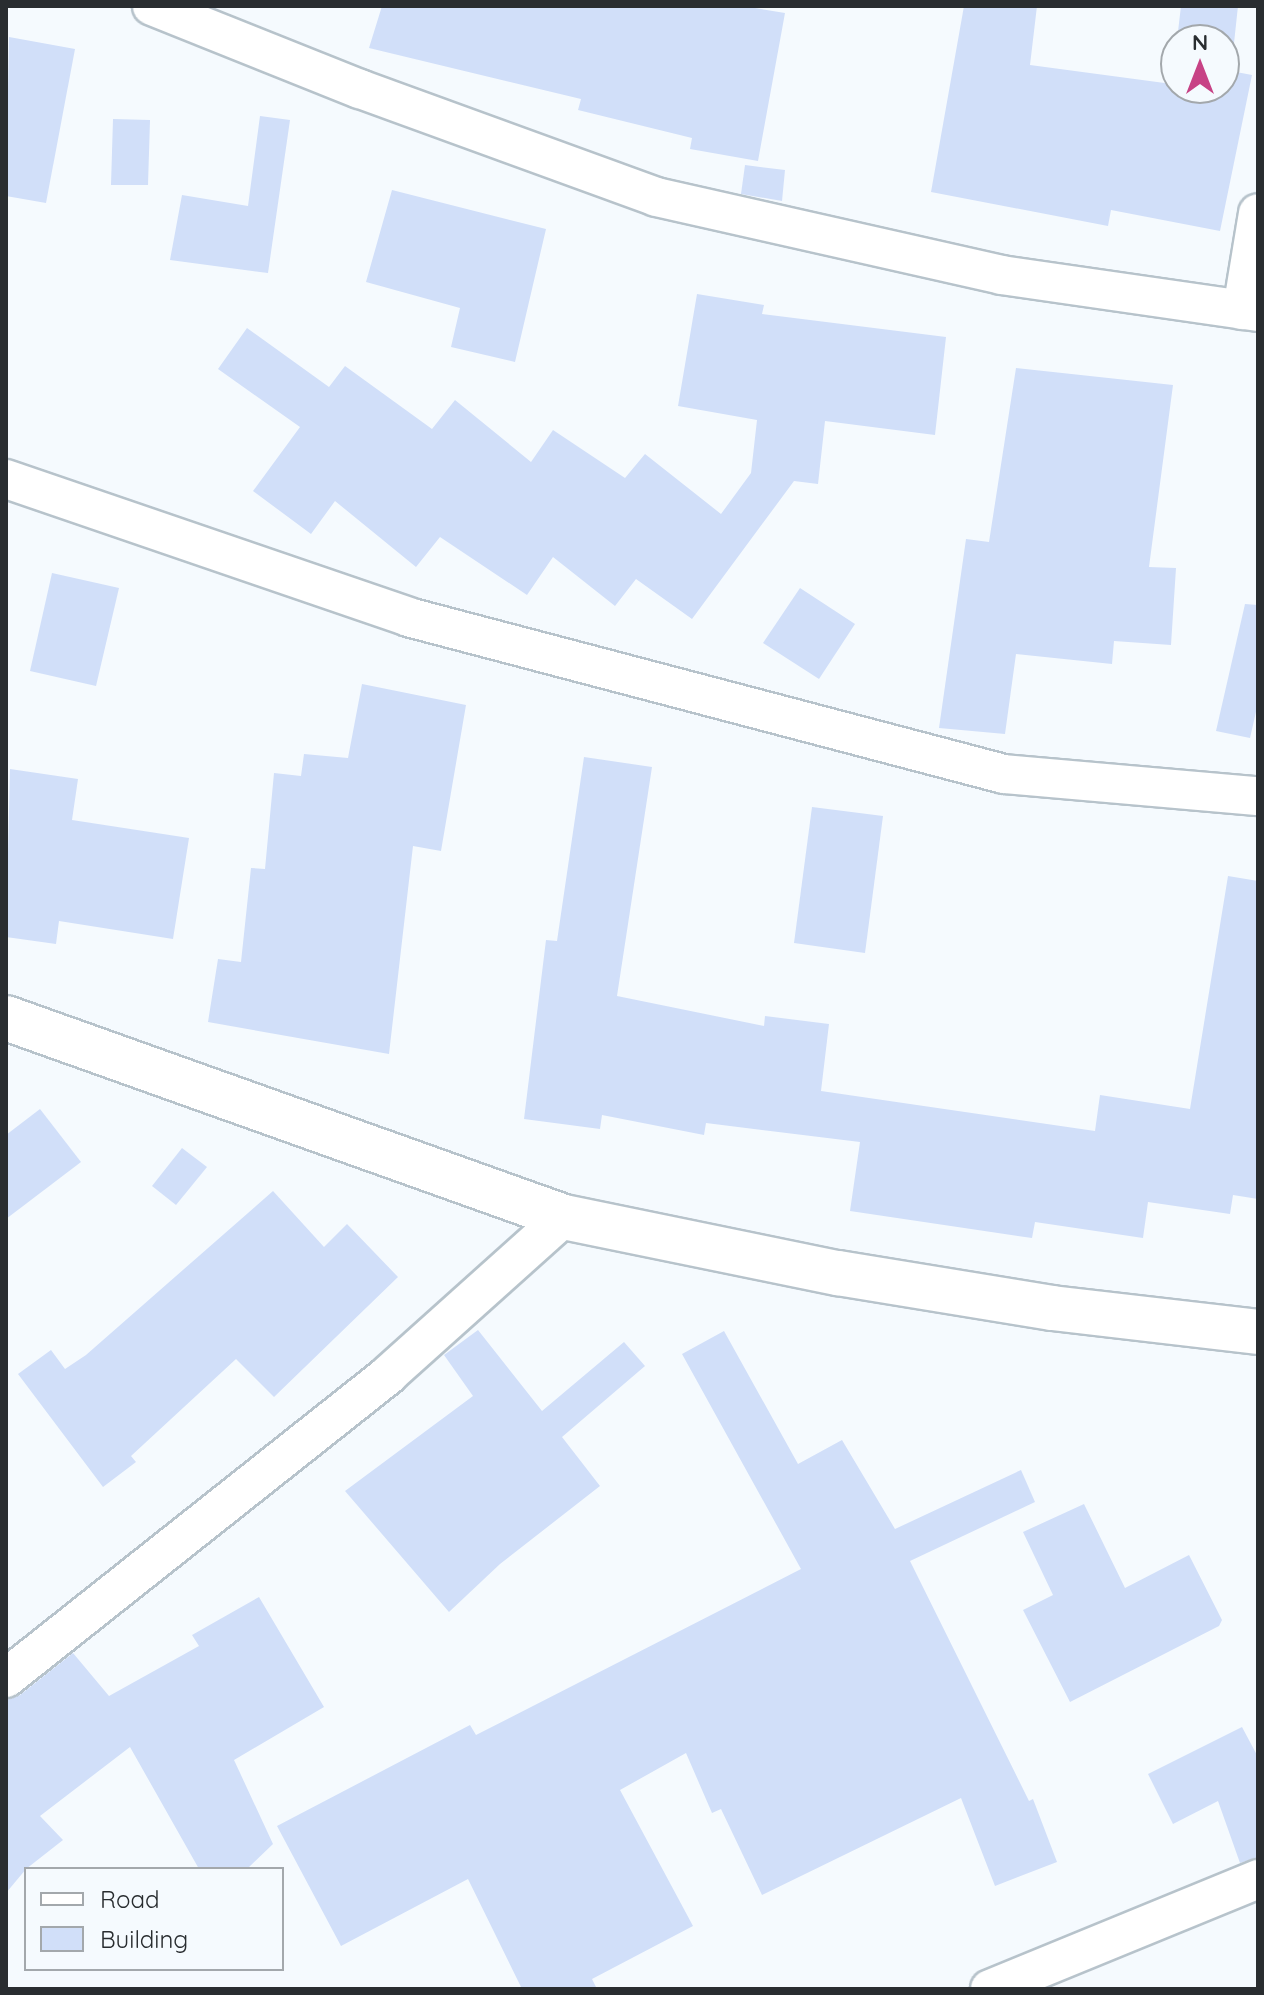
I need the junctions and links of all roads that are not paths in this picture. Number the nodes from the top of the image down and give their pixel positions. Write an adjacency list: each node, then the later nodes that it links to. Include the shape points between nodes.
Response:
1 (152, 6): 3 (street, via 656,197 1001,275)
2 (1258, 213): 3 (street)
3 (1250, 311)
4 (6, 479): 5 (street, via 408,617 1004,774)
5 (1258, 796)
6 (12, 1028): 7 (street)
7 (564, 1217): 8 (street, via 853,1276 1052,1308); 9 (street, via 389,1374)
8 (1258, 1332)
9 (6, 1678)
10 (1258, 1879): 11 (street)
11 (990, 1989)

